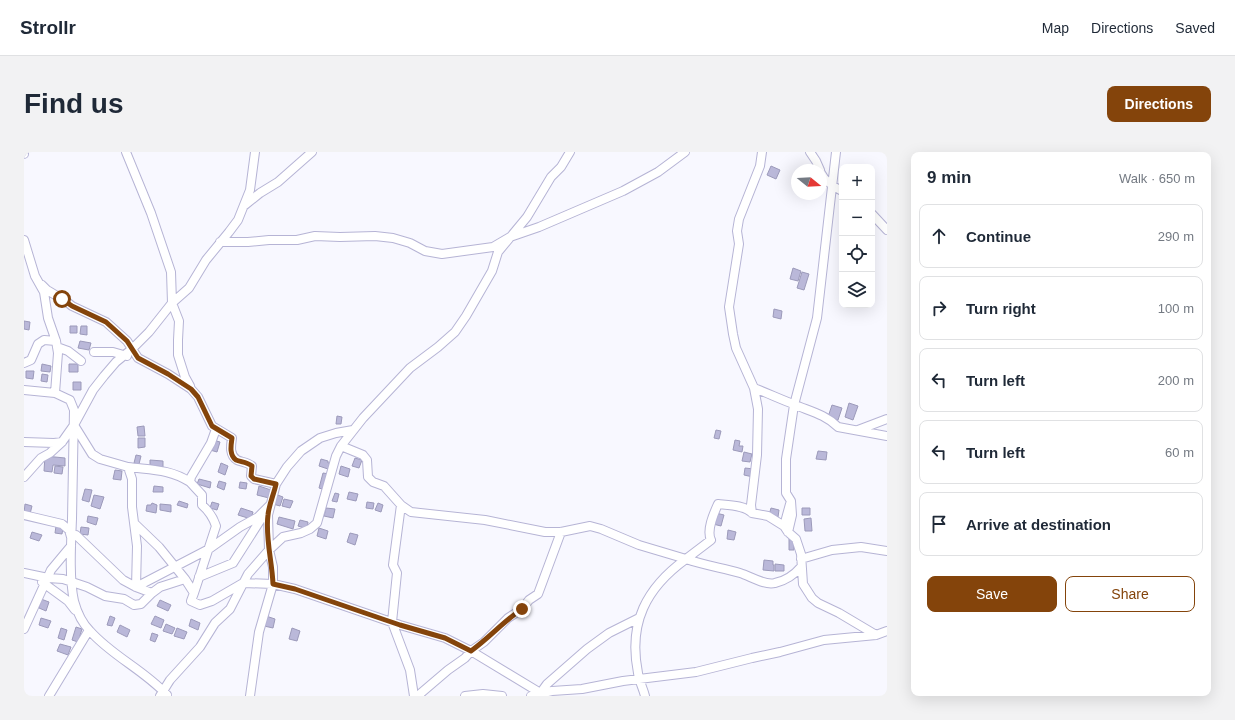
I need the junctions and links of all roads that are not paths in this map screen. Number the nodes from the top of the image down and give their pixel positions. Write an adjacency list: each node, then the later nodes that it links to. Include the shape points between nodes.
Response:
1 (126, 152): 20 (street, via 171,272)
2 (254, 152): 13 (street, via 250,190)
3 (312, 152): 13 (street, via 278,182)
4 (570, 152): 16 (street, via 551,177 527,217)
5 (685, 152): 16 (street, via 658,172 623,191)
6 (762, 152): 28 (street, via 760,166 739,219 739,244 730,308 736,348)
7 (810, 152): 9 (street)
8 (836, 152): 11 (street)
9 (817, 164)
10 (827, 181): 11 (street)
11 (832, 186): 12 (street); 32 (street, via 817,318)
12 (839, 190)
13 (244, 205): 18 (street, via 238,220)
14 (875, 217): 15 (street)
15 (887, 230)
16 (510, 237): 18 (street, via 493,247 442,254 426,251 393,238 375,236 315,236 297,240); 36 (street, via 498,252 492,271 455,332 410,368)
17 (24, 240): 19 (street)
18 (220, 242): 20 (street, via 189,288)
19 (35, 276): 21 (street, via 44,292); 22 (street, via 47,290 72,306 106,322)
20 (172, 303): 22 (street); 29 (street, via 179,321 178,355)
21 (56, 344): 26 (street); 27 (street, via 44,340 38,344 31,360); 31 (street, via 58,353)
22 (132, 349): 24 (street); 25 (street)
23 (94, 352): 24 (street)
24 (125, 355): 25 (street); 34 (street, via 93,390)
25 (138, 358): 29 (street)
26 (81, 361)
27 (24, 363)
28 (754, 388): 32 (street); 48 (street, via 758,409)
29 (191, 389): 35 (street)
30 (24, 390): 31 (street)
31 (55, 393): 34 (street, via 70,400 74,410)
32 (794, 405): 37 (street, via 817,413 838,427); 51 (street, via 786,459 786,493 791,501 792,514)
33 (887, 419): 37 (street)
34 (74, 425): 40 (street); 42 (street, via 92,454); 53 (street)
35 (216, 429): 44 (street); 45 (street, via 232,438 233,455 237,460 252,466 251,476 254,479)
36 (353, 430): 41 (street); 45 (street, via 320,438 301,451)
37 (858, 430): 38 (street)
38 (887, 436)
39 (24, 442): 40 (street)
40 (62, 442): 43 (street, via 41,458)
41 (342, 446): 46 (street, via 363,455 367,460 368,477 384,486); 56 (street, via 336,456 317,523 310,529 283,537)
42 (128, 467): 44 (street, via 172,473); 50 (street, via 132,479)
43 (24, 477)
44 (190, 482): 55 (street, via 202,495 202,505 214,519 216,526)
45 (276, 484): 47 (street)
46 (401, 504): 52 (street, via 417,514 485,520 545,532); 73 (street, via 394,565 397,573)
47 (270, 506): 55 (street, via 258,517 240,526); 56 (street); 62 (street, via 233,563)
48 (752, 513): 51 (street, via 768,516); 58 (street, via 746,509 718,504 710,528 711,540)
49 (24, 515): 53 (street, via 62,524 69,530)
50 (135, 524): 60 (street); 68 (street)
51 (786, 529): 59 (street, via 796,539)
52 (561, 532): 58 (street, via 590,526 639,545); 78 (street, via 538,594)
53 (72, 538): 54 (street); 68 (street, via 76,535 123,580)
54 (71, 546): 64 (street, via 51,570); 65 (street)
55 (209, 548): 60 (street); 62 (street)
56 (269, 550): 66 (street); 67 (street)
57 (887, 551): 59 (street, via 861,547 832,550)
58 (686, 559): 59 (street, via 774,584 797,571); 72 (street, via 669,571 656,587 645,602)
59 (801, 563): 77 (street, via 803,584 812,598)
60 (174, 566): 63 (street); 68 (street)
61 (24, 573): 64 (street)
62 (199, 577): 70 (street)
63 (185, 579): 69 (street, via 160,587); 70 (street)
64 (46, 581): 65 (street, via 64,579); 71 (street); 74 (street)
65 (72, 582): 69 (street, via 105,596 124,599 134,605 141,604); 71 (street)
66 (243, 583): 67 (street); 70 (street, via 200,605 191,601); 81 (street, via 230,609 215,623 200,647 170,680)
67 (273, 584): 73 (street); 83 (street, via 259,632)
68 (136, 587): 69 (street)
69 (152, 593)
70 (194, 593)
71 (78, 614): 75 (street)
72 (639, 618): 79 (street, via 636,655); 80 (street, via 609,633 587,649 547,684)
73 (392, 622): 78 (street, via 445,638); 84 (street, via 410,670)
74 (24, 629)
75 (89, 630): 81 (street, via 112,652 147,677); 82 (street)
76 (887, 631): 77 (street)
77 (876, 635): 79 (street, via 824,640 710,669)
78 (471, 651): 80 (street); 85 (street)
79 (640, 679): 80 (street); 88 (street)
80 (545, 694)
81 (164, 695)
82 (49, 696)
83 (250, 696)
84 (414, 696)
85 (419, 696)
86 (465, 696): 87 (street)
87 (502, 696)
88 (645, 696)

